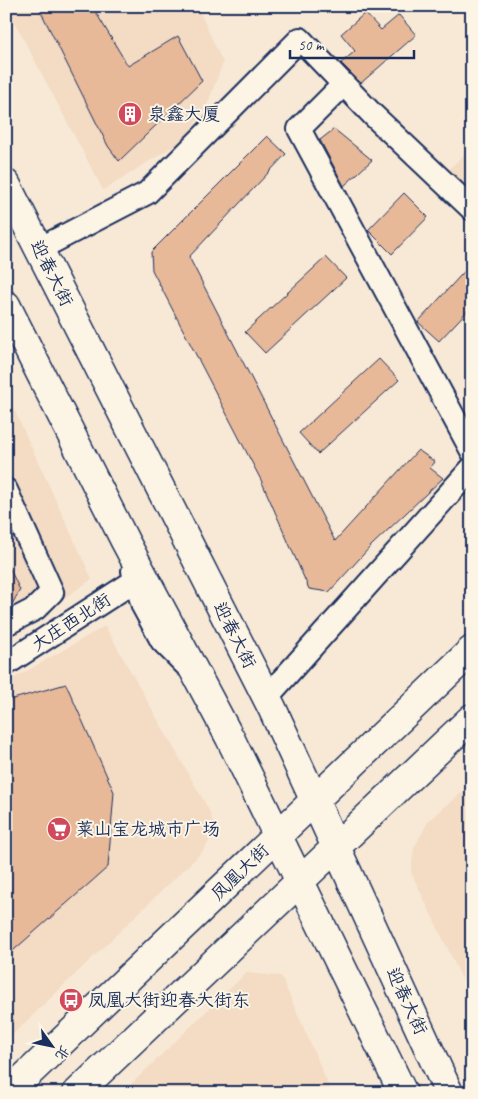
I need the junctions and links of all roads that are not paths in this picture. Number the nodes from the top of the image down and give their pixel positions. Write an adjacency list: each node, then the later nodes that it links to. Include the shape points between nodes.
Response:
1 (339, 89): 7 (street, via 299,129)
2 (6, 184): 4 (main road, 迎春大街)
3 (472, 209): 4 (street, via 374,116 300,39 148,193)
4 (40, 249): 16 (main road, 迎春大街)
5 (6, 306): 6 (main road)
6 (13, 337): 10 (main road)
7 (472, 451)
8 (472, 468): 16 (street)
9 (6, 490): 12 (street, via 52,592 35,609)
10 (125, 541): 11 (street); 15 (main road)
11 (136, 580): 14 (street, 大庄西北街); 15 (street, via 143,606 162,641)
12 (6, 624)
13 (472, 650): 18 (main road, 凤凰大街)
14 (6, 664)
15 (197, 675): 19 (main road)
16 (267, 697): 18 (main road, 迎春大街)
17 (472, 718): 20 (main road)
18 (315, 800): 19 (main road, 凤凰大街); 20 (main road, 迎春大街)
19 (278, 836): 21 (main road); 22 (main road, 凤凰大街)
20 (336, 846): 21 (main road); 25 (main road, 迎春大街)
21 (300, 881): 23 (main road); 24 (main road)
22 (8, 1093)
23 (77, 1093)
24 (403, 1093)
25 (450, 1093)

